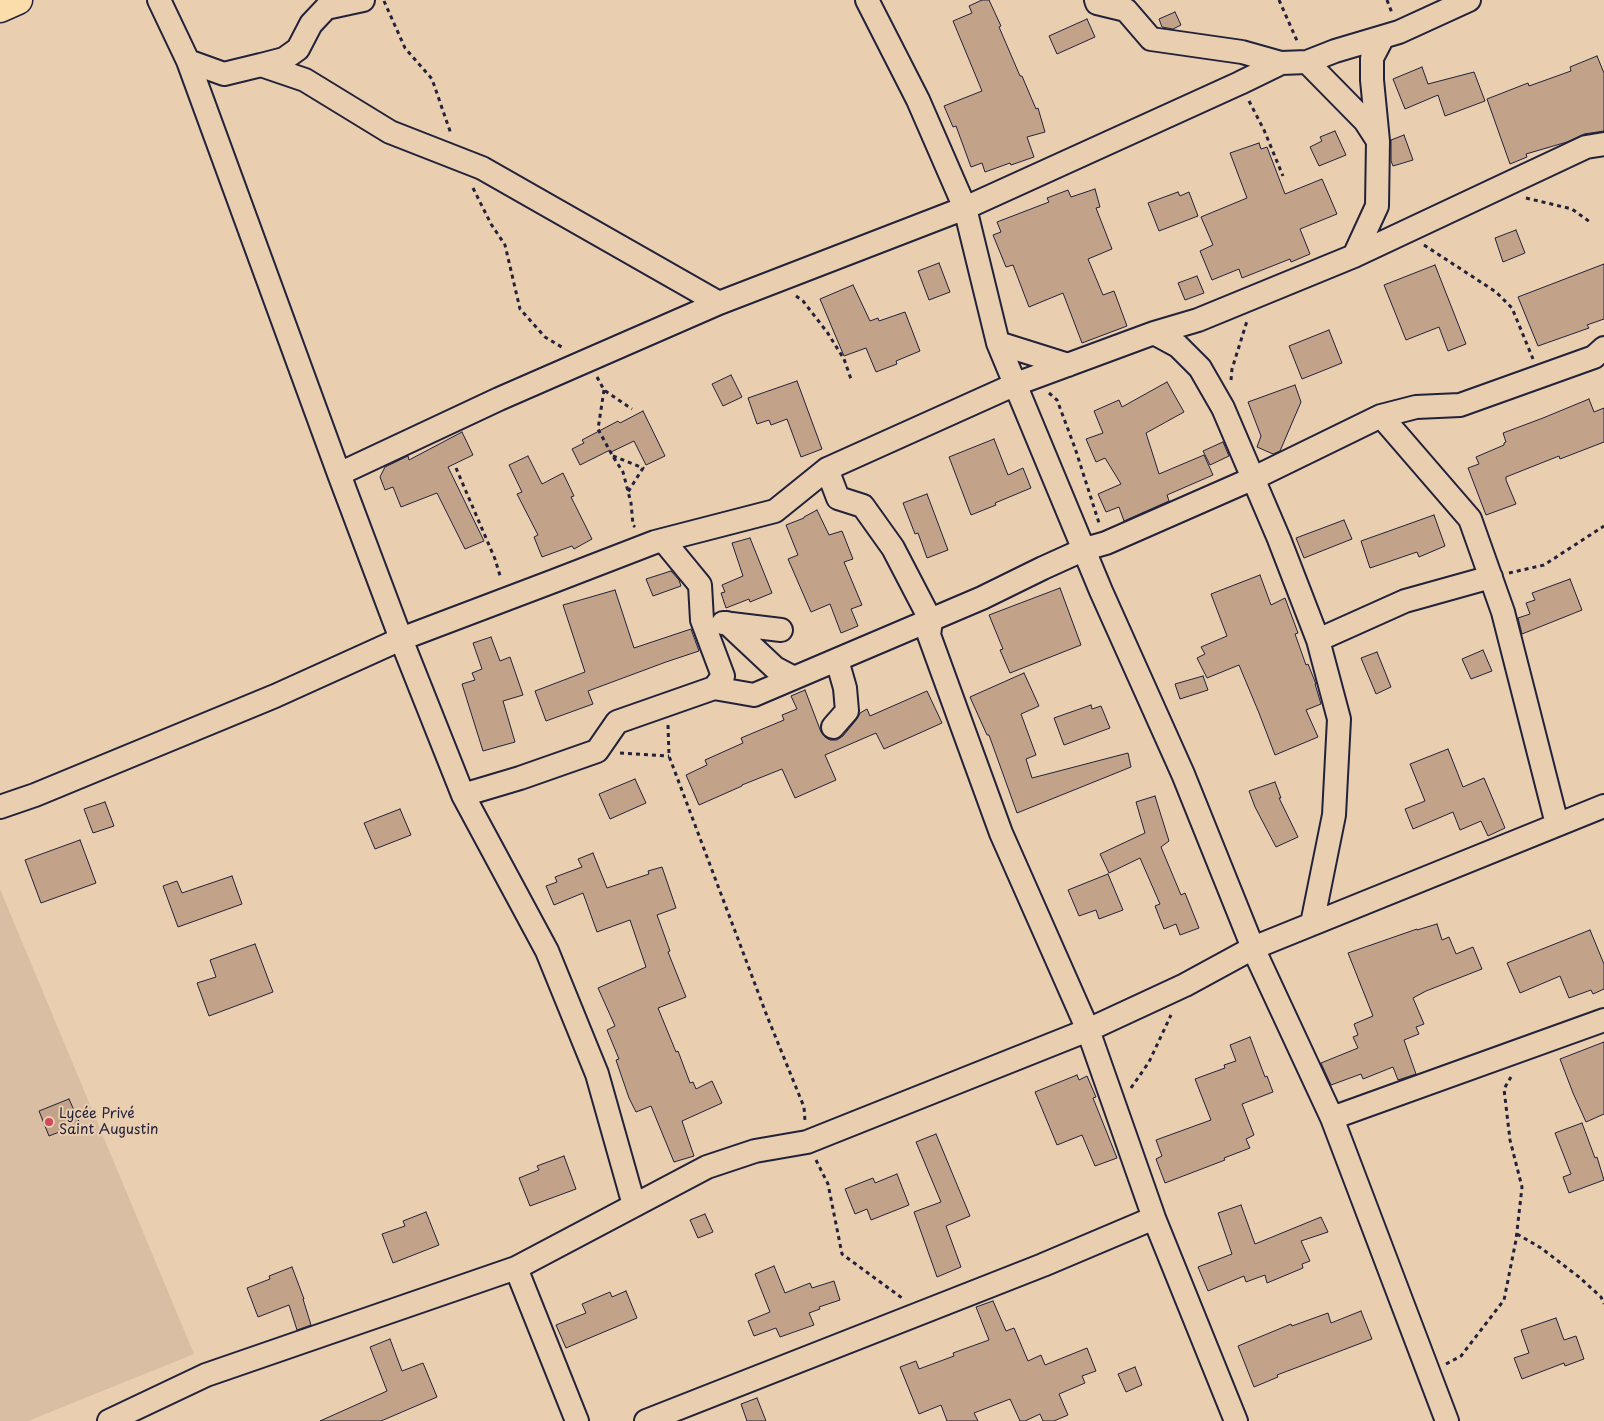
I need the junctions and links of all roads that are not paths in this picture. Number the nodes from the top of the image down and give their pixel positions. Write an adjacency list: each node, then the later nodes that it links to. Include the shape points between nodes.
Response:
1 (18, 0): 7 (highway)
2 (158, 0): 9 (street)
3 (362, 0): 12 (street, via 326,8 311,24 298,49 284,59)
4 (867, 0): 15 (street, via 918,100)
5 (1096, 0): 11 (street, via 1097,3 1126,10 1151,39 1242,52)
6 (1469, 0): 8 (street)
7 (0, 8)
8 (1383, 37): 10 (street); 13 (street, via 1372,58)
9 (188, 61): 12 (street, via 224,74); 25 (street)
10 (1307, 62): 11 (street); 13 (street, via 1365,121)
11 (1281, 63): 15 (street)
12 (261, 65): 17 (street, via 305,80 390,132 482,168)
13 (1378, 141): 16 (street, via 1377,206)
14 (1604, 144): 16 (street, via 1586,147)
15 (965, 208): 17 (street); 19 (street)
16 (1354, 256): 18 (street, via 1198,320)
17 (719, 303): 25 (street, via 499,399)
18 (1154, 333): 21 (street); 26 (street, via 1178,346 1200,368 1223,408)
19 (998, 343): 21 (street); 22 (street)
20 (1604, 348): 23 (street, via 1594,357 1460,405 1416,406)
21 (1068, 365): 22 (street)
22 (1025, 381): 24 (street); 28 (street)
23 (1381, 416): 26 (street); 29 (street, via 1470,519)
24 (827, 469): 27 (street, via 775,511); 31 (street, via 838,498 863,506 893,548)
25 (339, 474): 34 (street)
26 (1254, 478): 28 (street); 35 (street)
27 (659, 541): 30 (street, via 700,585); 34 (street)
28 (1095, 546): 31 (street); 45 (street, via 1101,590 1183,774)
29 (1491, 577): 35 (street, via 1405,601); 43 (street, via 1504,612)
30 (702, 620): 32 (street); 38 (street, via 723,676)
31 (931, 620): 36 (street); 47 (street, via 929,634 1001,833)
32 (727, 623): 33 (street); 37 (street, via 775,668)
33 (782, 630)
34 (401, 639): 40 (street); 42 (street, via 275,696)
35 (1318, 640): 44 (street, via 1340,719 1334,815)
36 (837, 660): 37 (street); 39 (street, via 847,711)
37 (794, 678): 38 (street, via 754,695)
38 (714, 688): 40 (street, via 617,722 596,751)
39 (833, 727)
40 (463, 795): 49 (street, via 547,951 597,1074)
41 (1604, 806): 43 (street)
42 (0, 807)
43 (1557, 824): 44 (street)
44 (1312, 924): 45 (street)
45 (1254, 948): 47 (street, via 1185,985); 48 (street)
46 (1604, 1020): 48 (street)
47 (1088, 1030): 49 (street, via 807,1142 755,1151 707,1167); 50 (street)
48 (1332, 1118): 56 (street)
49 (634, 1205): 51 (street)
50 (1154, 1218): 54 (street); 55 (street)
51 (516, 1268): 52 (street, via 206,1375); 53 (street)
52 (109, 1421)
53 (576, 1421)
54 (646, 1421)
55 (1236, 1421)
56 (1447, 1421)

